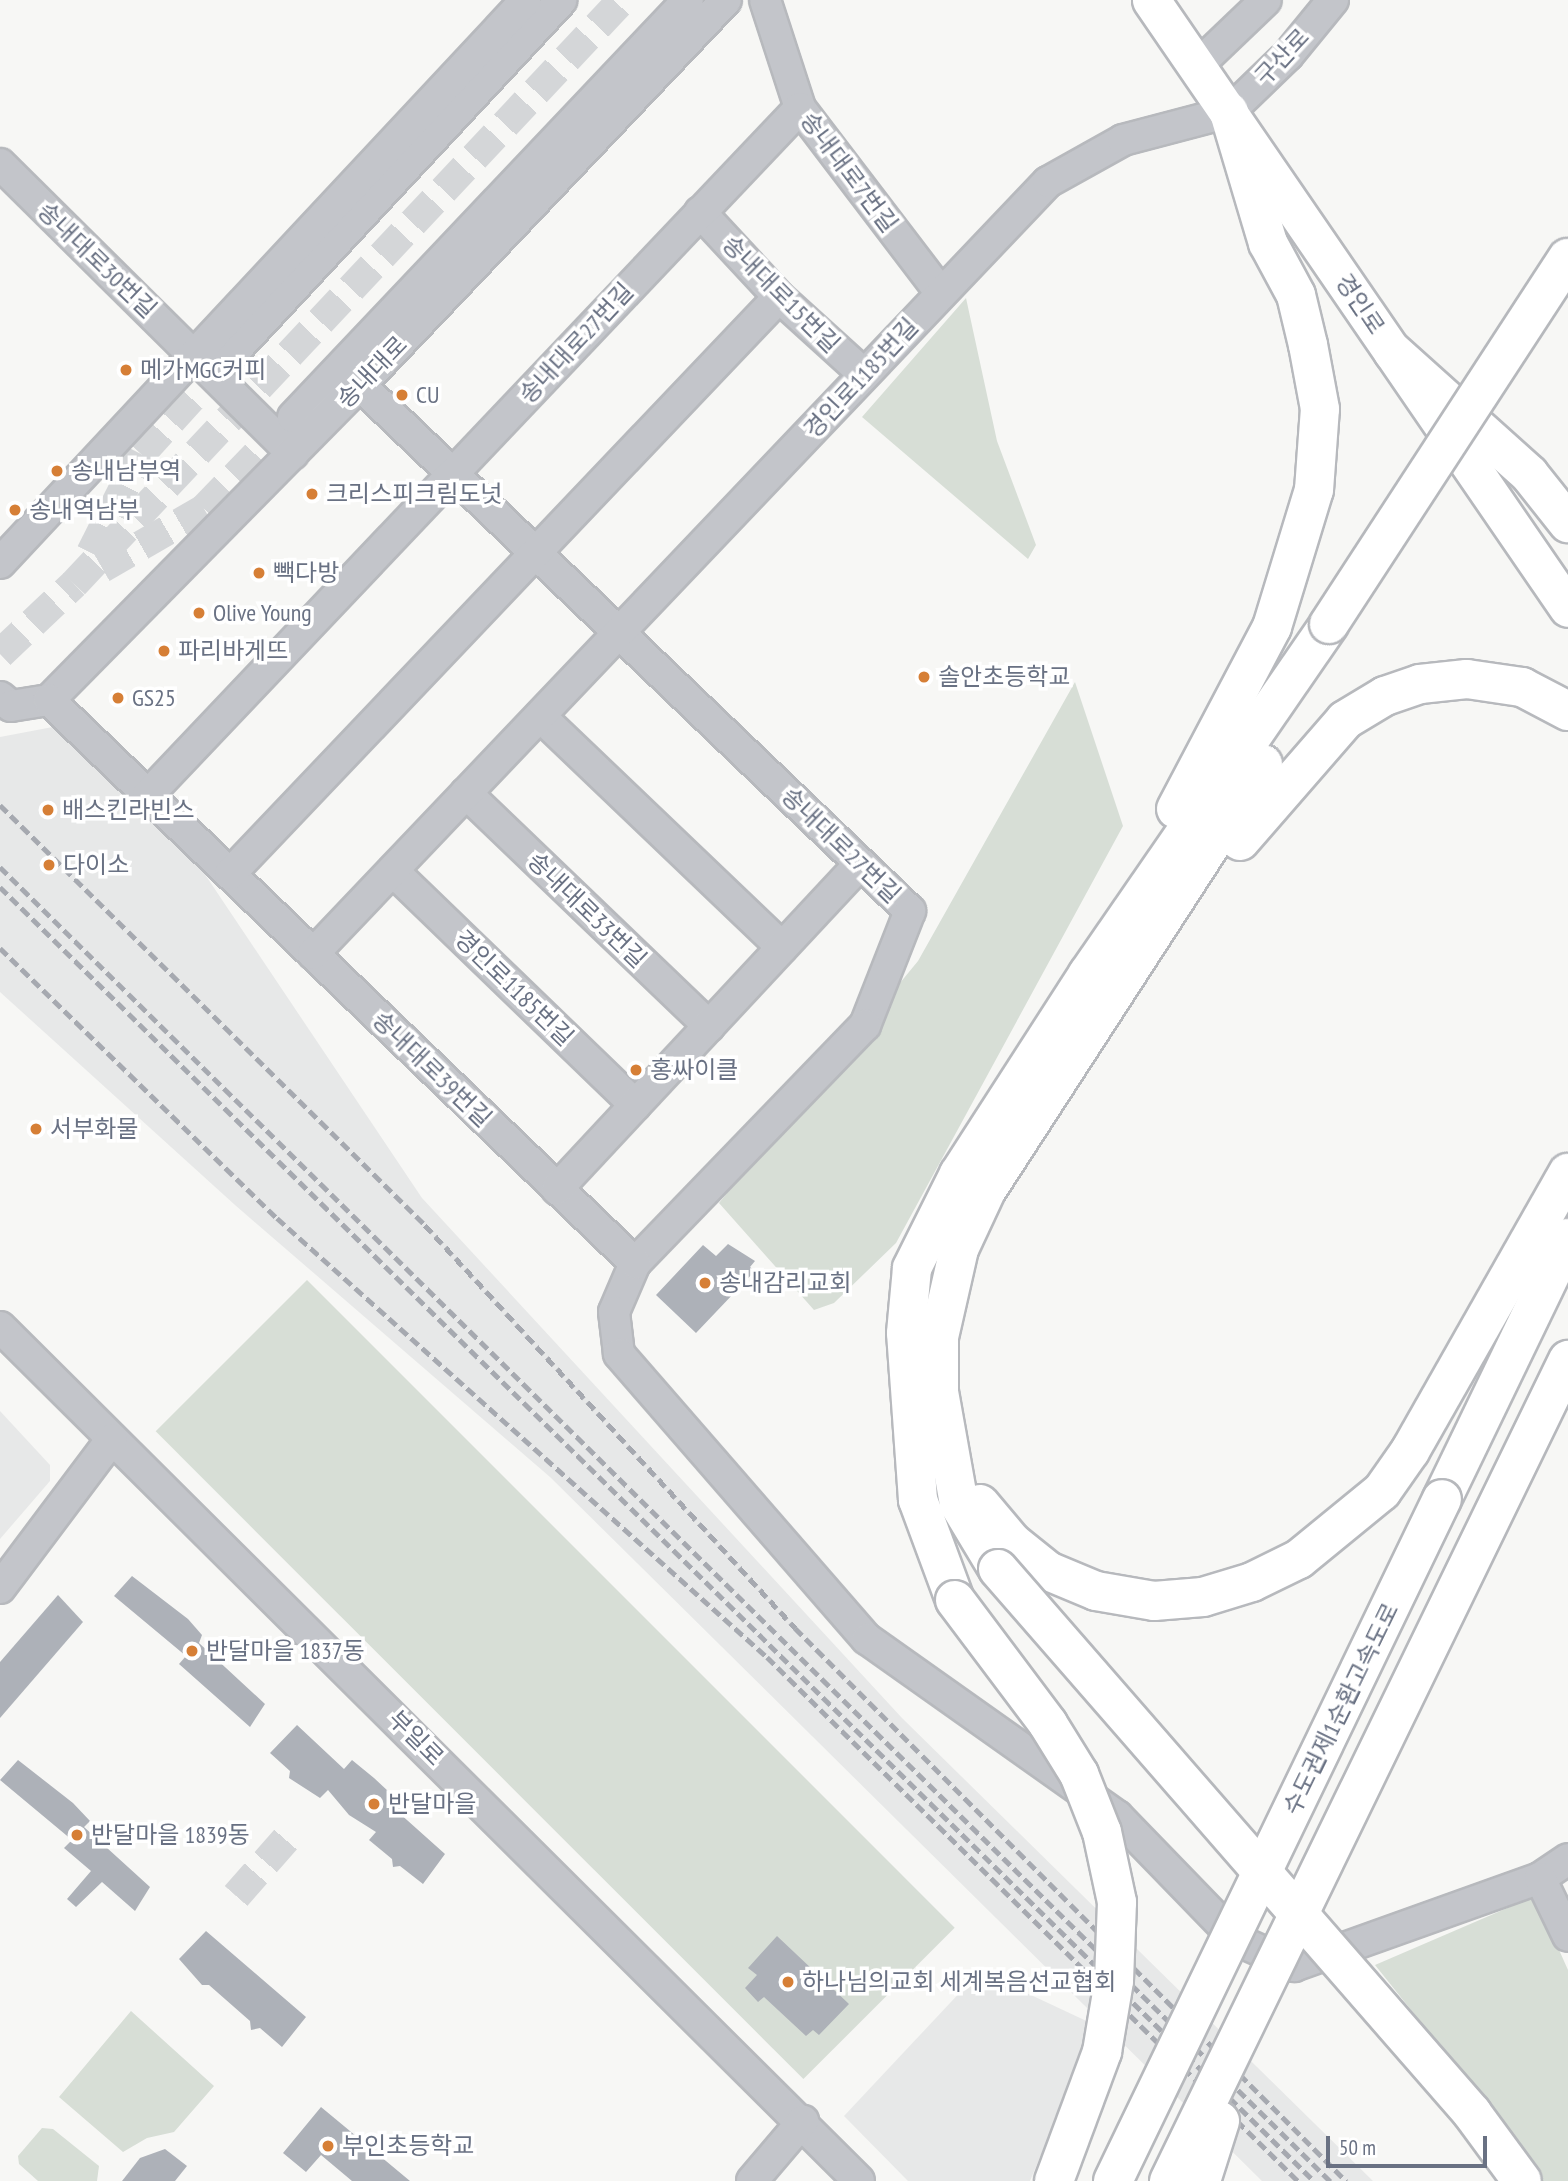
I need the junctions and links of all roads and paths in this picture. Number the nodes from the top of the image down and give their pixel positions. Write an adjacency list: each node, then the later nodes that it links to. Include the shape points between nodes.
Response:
1 (526, 0): 19 (street)
2 (562, 0): 20 (street)
3 (688, 0): 23 (street, 송내대로)
4 (726, 0): 22 (street, 송내대로)
5 (765, 0): 10 (street, 송내대로7번길)
6 (1151, 0): 9 (main road, 경인로)
7 (1266, 0): 9 (street, 구산로)
8 (1333, 0): 11 (street, 구산로, via 1288,55)
9 (1197, 66): 11 (main road, 경인로)
10 (800, 108): 13 (street, 송내대로27번길); 15 (street, 송내대로7번길)
11 (1229, 112): 15 (street, 경인로1185번길, via 1123,140 1071,164); 18 (main road, 경인로); 43 (highway, via 1268,243 1296,295 1308,345 1320,409 1314,490 1272,627)
12 (0, 164): 19 (street, 송내대로30번길)
13 (700, 212): 17 (street, 송내대로15번길); 25 (street, 송내대로27번길)
14 (1568, 258): 30 (highway, bridge)
15 (941, 293): 21 (street, 경인로1185번길)
16 (1568, 295): 30 (highway)
17 (779, 297): 21 (street, 송내대로15번길); 27 (street)
18 (1393, 352): 26 (highway, via 1529,474); 29 (main road, 경인로)
19 (195, 355): 24 (street, 송내대로30번길); 28 (street)
20 (226, 360)
21 (864, 374): 31 (street, 경인로1185번길)
22 (360, 385): 24 (street, 송내대로); 25 (street, 송내대로27번길)
23 (293, 416)
24 (293, 454): 33 (street, 송내대로)
25 (452, 474): 27 (street, 송내대로27번길); 37 (street, 송내대로27번길)
26 (1568, 523)
27 (535, 552): 31 (street, 송내대로27번길); 40 (street)
28 (0, 563)
29 (1568, 608)
30 (1338, 628): 43 (highway); 44 (highway)
31 (619, 633): 35 (street, 경인로1185번길); 38 (street, 송내대로27번길)
32 (0, 697): 33 (street, via 11,706)
33 (49, 700): 37 (street, 송내대로39번길)
34 (1568, 711): 44 (highway, via 1522,687 1467,679 1408,688 1345,720 1306,759)
35 (540, 716): 36 (street, 경인로1185번길); 41 (street)
36 (466, 793): 39 (street, 경인로1185번길); 45 (street, 송내대로33번길)
37 (148, 795): 40 (street, 송내대로39번길)
38 (860, 864): 41 (street); 50 (street, 송내대로27번길, via 910,911 865,1025)
39 (393, 870): 42 (street, 경인로1185번길); 46 (street, 경인로1185번길)
40 (230, 874): 42 (street, 송내대로39번길)
41 (782, 947): 45 (street)
42 (313, 954): 48 (street, 송내대로39번길)
43 (1088, 974): 53 (highway, via 959,1174 912,1268 906,1334)
44 (1104, 1012): 53 (highway, via 986,1191 959,1249 939,1337)
45 (709, 1026): 46 (street)
46 (635, 1105): 48 (street)
47 (1568, 1173): 55 (highway, via 1410,1451 1382,1491 1299,1559 1252,1582 1203,1597 1154,1601 1084,1586 1048,1571)
48 (557, 1189): 50 (street, 송내대로39번길)
49 (1568, 1238): 65 (highway, 수도권제1순환고속도로, bridge)
50 (635, 1263): 58 (street, via 614,1312 619,1354 867,1639 1117,1816 1237,1940 1294,1966)
51 (0, 1327): 54 (street, 부일로)
52 (1568, 1360): 60 (highway, bridge)
53 (928, 1431): 55 (highway, via 940,1512); 55 (highway, via 982,1508)
54 (112, 1439): 56 (street); 61 (street, 부일로)
55 (987, 1574): 64 (highway, bridge, via 1102,1832 1117,1902 1114,1981 1102,2052); 68 (highway, bridge, via 1431,2098); 69 (highway, bridge, via 1472,2113)
56 (0, 1588)
57 (1568, 1859): 58 (street)
58 (1540, 1878): 59 (street)
59 (1568, 1936)
60 (1256, 2009): 66 (highway, bridge); 67 (highway, bridge)
61 (803, 2121): 62 (street); 63 (street, 부일로)
62 (752, 2181)
63 (859, 2181)
64 (1054, 2181)
65 (1113, 2181)
66 (1170, 2181)
67 (1201, 2181)
68 (1496, 2181)
69 (1522, 2181)

